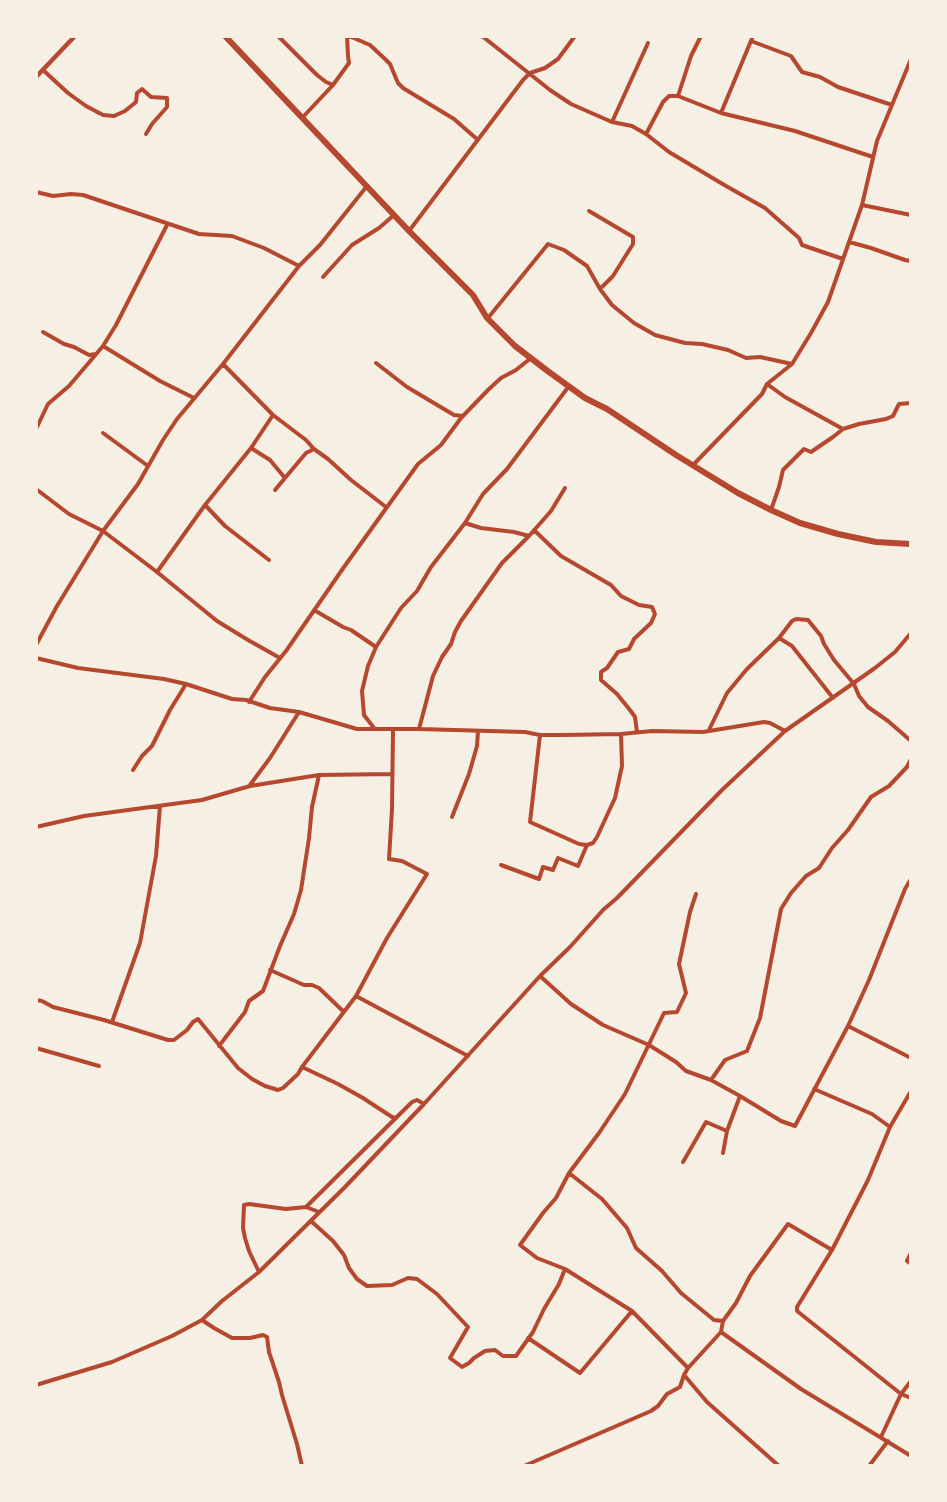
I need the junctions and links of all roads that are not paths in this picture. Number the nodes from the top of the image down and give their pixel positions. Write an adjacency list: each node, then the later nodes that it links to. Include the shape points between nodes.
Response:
1 (75, 36): 12 (main road)
2 (225, 36): 19 (highway)
3 (278, 36): 15 (street, via 317,75)
4 (348, 36): 15 (street, via 350,63); 23 (street, via 370,45 390,64 403,88 454,119)
5 (482, 36): 13 (street)
6 (575, 36): 13 (street, via 558,59)
7 (700, 36): 16 (street)
8 (753, 36): 9 (street)
9 (751, 41): 17 (street, via 791,56 802,72); 18 (street)
10 (648, 43): 20 (street)
11 (911, 59): 17 (street)
12 (43, 70): 14 (main road); 21 (street, via 68,93 103,115 114,117 125,111 142,89 152,97 167,98 166,107)
13 (530, 74): 20 (street, via 571,104); 23 (street)
14 (36, 76)
15 (333, 85): 19 (street)
16 (678, 96): 18 (street); 22 (street, via 669,96 663,102)
17 (892, 105): 24 (street)
18 (721, 113): 24 (street, via 795,131)
19 (302, 118): 25 (highway)
20 (612, 122): 22 (street)
21 (146, 134)
22 (646, 134): 34 (street, via 669,152 765,207 802,245)
23 (478, 140): 32 (street)
24 (873, 157): 27 (street)
25 (367, 186): 29 (highway); 36 (street)
26 (36, 192): 31 (street, via 83,195)
27 (862, 205): 30 (street); 33 (street)
28 (589, 211): 38 (street, via 633,237 633,244 613,276)
29 (394, 215): 32 (highway); 37 (street, via 352,244)
30 (911, 215)
31 (167, 225): 36 (street, via 199,234 232,236); 41 (street)
32 (409, 231): 39 (highway, via 473,295)
33 (849, 242): 34 (street); 35 (street)
34 (843, 259): 46 (street, via 828,302)
35 (911, 261)
36 (299, 266): 45 (street)
37 (323, 277)
38 (600, 289): 39 (street, via 587,266 548,244); 46 (street, via 625,317 655,335 728,350 746,358)
39 (487, 318): 43 (highway)
40 (43, 332): 42 (street, via 89,355)
41 (103, 346): 42 (street); 49 (street)
42 (96, 354): 53 (street, via 48,404)
43 (531, 358): 48 (highway); 52 (street, via 501,378)
44 (376, 363): 52 (street, via 407,387)
45 (223, 364): 49 (street); 51 (street)
46 (792, 364): 47 (street)
47 (767, 384): 54 (street); 58 (street, via 762,394)
48 (569, 386): 58 (highway); 67 (street, via 507,469 483,494)
49 (194, 398): 59 (street)
50 (911, 403): 54 (street, via 899,404 893,416 886,419)
51 (273, 415): 56 (street); 57 (street)
52 (463, 416): 65 (street, via 441,445 418,464)
53 (36, 429)
54 (843, 429): 66 (street, via 811,453 804,449 783,470)
55 (103, 433): 59 (street)
56 (251, 448): 60 (street, via 270,460); 64 (street)
57 (314, 449): 60 (street); 65 (street)
58 (692, 465): 66 (highway)
59 (148, 466): 69 (street)
60 (285, 478): 63 (street)
61 (565, 488): 68 (street)
62 (36, 489): 69 (street, via 69,514)
63 (275, 490)
64 (205, 505): 72 (street); 73 (street)
65 (386, 507): 74 (street)
66 (771, 510): 71 (highway, via 838,534)
67 (465, 523): 70 (street); 78 (street)
68 (534, 530): 70 (street); 92 (street, via 561,556 598,576 621,596 652,608 655,614 651,623 629,649 618,652 601,672 601,680 635,717)
69 (104, 531): 73 (street); 77 (street)
70 (530, 536): 88 (street, via 502,563 454,632 433,676)
71 (911, 544)
72 (269, 560)
73 (157, 572): 80 (street, via 217,621)
74 (315, 610): 78 (street); 80 (street)
75 (911, 633): 82 (street, via 895,652)
76 (779, 638): 82 (street, via 792,621 808,620); 83 (street, via 792,646); 90 (street, via 726,693)
77 (36, 645)
78 (376, 647): 86 (street, via 362,698 364,715)
79 (36, 658): 81 (street)
80 (280, 658): 84 (street)
81 (186, 684): 84 (street); 97 (street, via 152,746)
82 (854, 684): 83 (street); 95 (street, via 868,707)
83 (833, 698): 91 (street)
84 (249, 702): 85 (street)
85 (299, 712): 86 (street, via 357,729); 100 (street)
86 (375, 728): 87 (street)
87 (393, 729): 88 (street); 98 (street)
88 (419, 729): 89 (street)
89 (478, 731): 94 (street); 102 (street, via 469,774)
90 (709, 731): 91 (street, via 764,722); 92 (street)
91 (785, 731): 109 (street)
92 (637, 732): 93 (street)
93 (621, 734): 94 (street); 104 (street, via 622,766 615,798 594,843)
94 (540, 735): 104 (street, via 530,822)
95 (911, 741)
96 (911, 759): 122 (street, via 889,786 871,797 819,868 806,876 781,909 760,1018 747,1051 725,1060)
97 (133, 770)
98 (392, 774): 99 (street); 110 (street, via 388,859 402,861 427,874)
99 (319, 776): 100 (street); 108 (street, via 297,905)
100 (249, 786): 101 (street, via 202,800)
101 (160, 806): 103 (street); 113 (street, via 156,856 140,943)
102 (452, 817)
103 (36, 827)
104 (587, 845): 105 (street, via 578,866 558,858 553,870 543,867 539,879)
105 (501, 865)
106 (911, 879): 114 (street)
107 (696, 894): 115 (street, via 679,964 686,993 677,1012 664,1013)
108 (270, 970): 112 (street, via 319,988); 116 (street, via 263,991 249,1000 245,1012)
109 (540, 976): 115 (street, via 571,1004 603,1025); 118 (street)
110 (356, 996): 112 (street); 118 (street)
111 (36, 1000): 113 (street)
112 (344, 1012): 121 (street)
113 (112, 1022): 116 (street, via 174,1040 198,1019)
114 (848, 1026): 119 (street); 123 (street)
115 (649, 1045): 122 (street, via 686,1071); 132 (street, via 625,1094)
116 (219, 1046): 121 (street, via 252,1080 278,1090)
117 (36, 1048): 120 (street)
118 (468, 1056): 126 (street)
119 (910, 1056)
120 (99, 1066)
121 (302, 1067): 127 (street)
122 (711, 1080): 125 (street)
123 (814, 1089): 125 (street, via 795,1126); 128 (street, via 872,1114)
124 (911, 1091): 128 (street)
125 (740, 1096): 129 (street)
126 (424, 1104): 127 (street, via 412,1102); 134 (street)
127 (396, 1118): 133 (street)
128 (890, 1127): 136 (street)
129 (727, 1131): 130 (street); 131 (street, via 706,1122)
130 (723, 1153)
131 (683, 1162)
132 (569, 1173): 139 (street, via 556,1198 520,1245 537,1258); 143 (street, via 602,1199 627,1228 636,1248 681,1293 714,1320)
133 (306, 1207): 134 (street); 140 (street, via 244,1206 245,1238)
134 (319, 1212): 135 (street)
135 (311, 1221): 140 (street); 145 (street, via 333,1241 357,1279 367,1286 392,1285 408,1278 437,1294 468,1327 450,1358 462,1367 485,1351 516,1356)
136 (832, 1250): 143 (street, via 789,1224); 150 (street, via 797,1311)
137 (911, 1253): 138 (street, via 907,1261)
138 (911, 1264)
139 (565, 1269): 141 (street); 145 (street)
140 (259, 1272): 142 (street)
141 (632, 1311): 145 (street, via 580,1373); 146 (street)
142 (202, 1320): 149 (street, via 144,1349); 155 (street, via 232,1338 267,1336)
143 (723, 1321): 144 (street)
144 (721, 1332): 146 (street); 152 (street, via 801,1389)
145 (528, 1338)
146 (688, 1368): 147 (street)
147 (684, 1375): 156 (street, via 680,1387 651,1411); 157 (street, via 706,1402)
148 (911, 1381): 150 (street)
149 (36, 1385)
150 (901, 1394): 151 (street); 152 (street)
151 (911, 1398)
152 (881, 1437): 153 (street)
153 (888, 1442): 154 (street); 158 (street)
154 (911, 1455)
155 (303, 1466)
156 (524, 1466)
157 (779, 1466)
158 (869, 1466)

